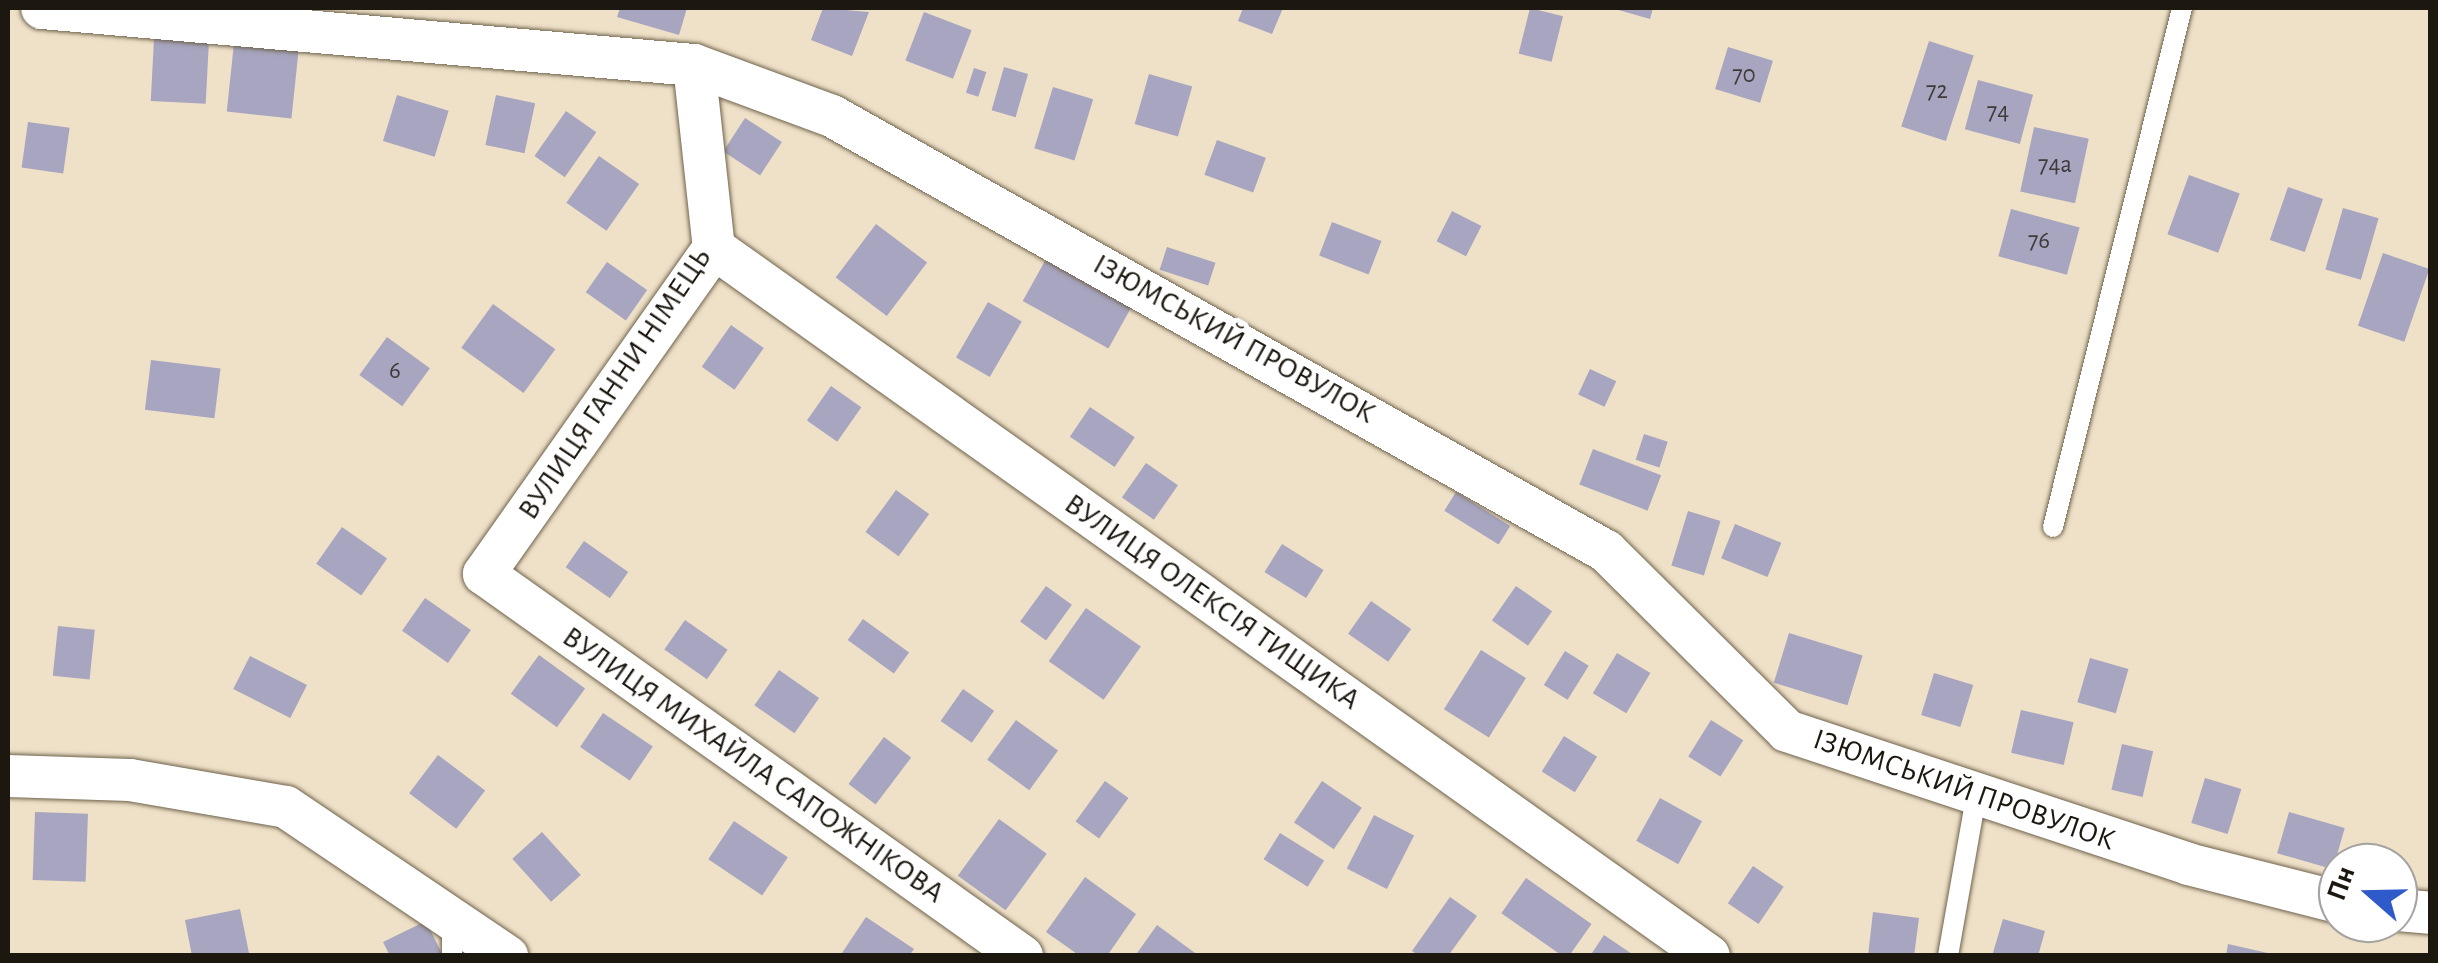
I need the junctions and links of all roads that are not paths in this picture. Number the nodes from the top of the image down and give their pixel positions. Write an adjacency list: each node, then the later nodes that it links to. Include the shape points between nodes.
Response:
1 (42, 8): 3 (street, ІЗЮМСЬКИЙ ПРОВУЛОК)
2 (2182, 8): 5 (lane)
3 (694, 65): 4 (street, ВУЛИЦЯ ГАННИ НІМЕЦЬ); 8 (street, ІЗЮМСЬКИЙ ПРОВУЛОК, via 832,116 922,162 1606,551 1787,731)
4 (714, 248): 6 (street, ВУЛИЦЯ ГАННИ НІМЕЦЬ); 13 (street, ВУЛИЦЯ ОЛЕКСІЯ ТИЩИКА)
5 (2052, 527)
6 (484, 574): 12 (street, ВУЛИЦЯ МИХАЙЛА САПОЖНІКОВА)
7 (8, 776): 10 (street, via 130,780 286,806)
8 (1976, 797): 9 (street, ІЗЮМСЬКИЙ ПРОВУЛОК); 14 (lane)
9 (2318, 896)
10 (452, 937): 11 (street)
11 (507, 956)
12 (1022, 956)
13 (1709, 956)
14 (1948, 956)

